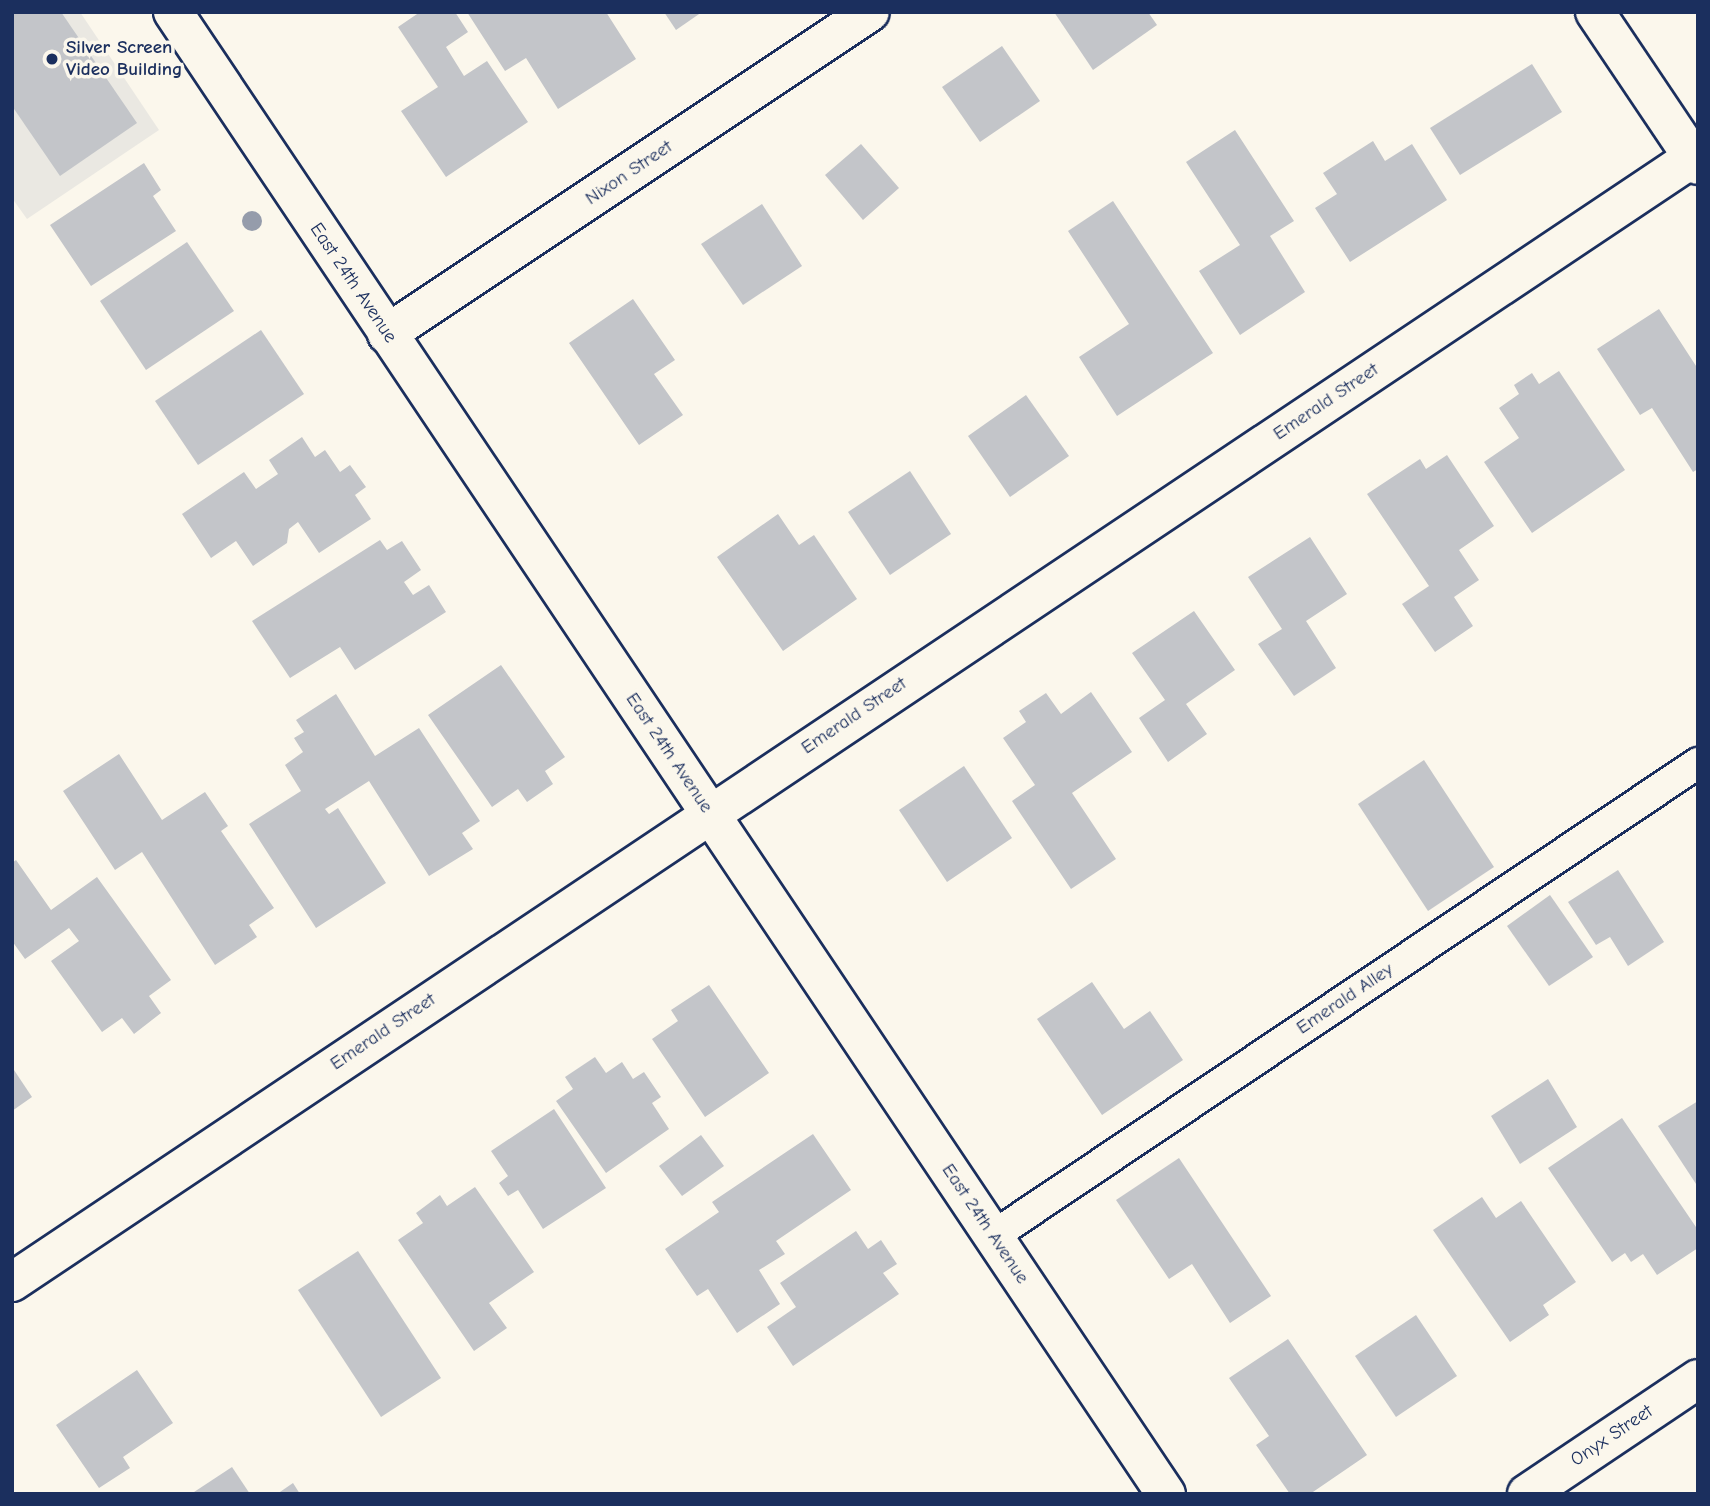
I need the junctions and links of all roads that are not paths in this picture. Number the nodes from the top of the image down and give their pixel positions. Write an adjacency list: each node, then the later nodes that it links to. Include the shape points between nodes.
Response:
1 (173, 12): 5 (street, East 24th Avenue)
2 (870, 12): 5 (street, Nixon Street)
3 (1595, 12): 4 (street)
4 (1696, 159): 7 (street, Emerald Street)
5 (387, 334): 7 (street, East 24th Avenue)
6 (1698, 763): 8 (lane, Emerald Alley)
7 (709, 813): 8 (street, East 24th Avenue); 9 (street, Emerald Street)
8 (993, 1236): 11 (street, East 24th Avenue)
9 (12, 1282)
10 (1698, 1379): 12 (street, Onyx Street)
11 (1166, 1494)
12 (1527, 1494)

